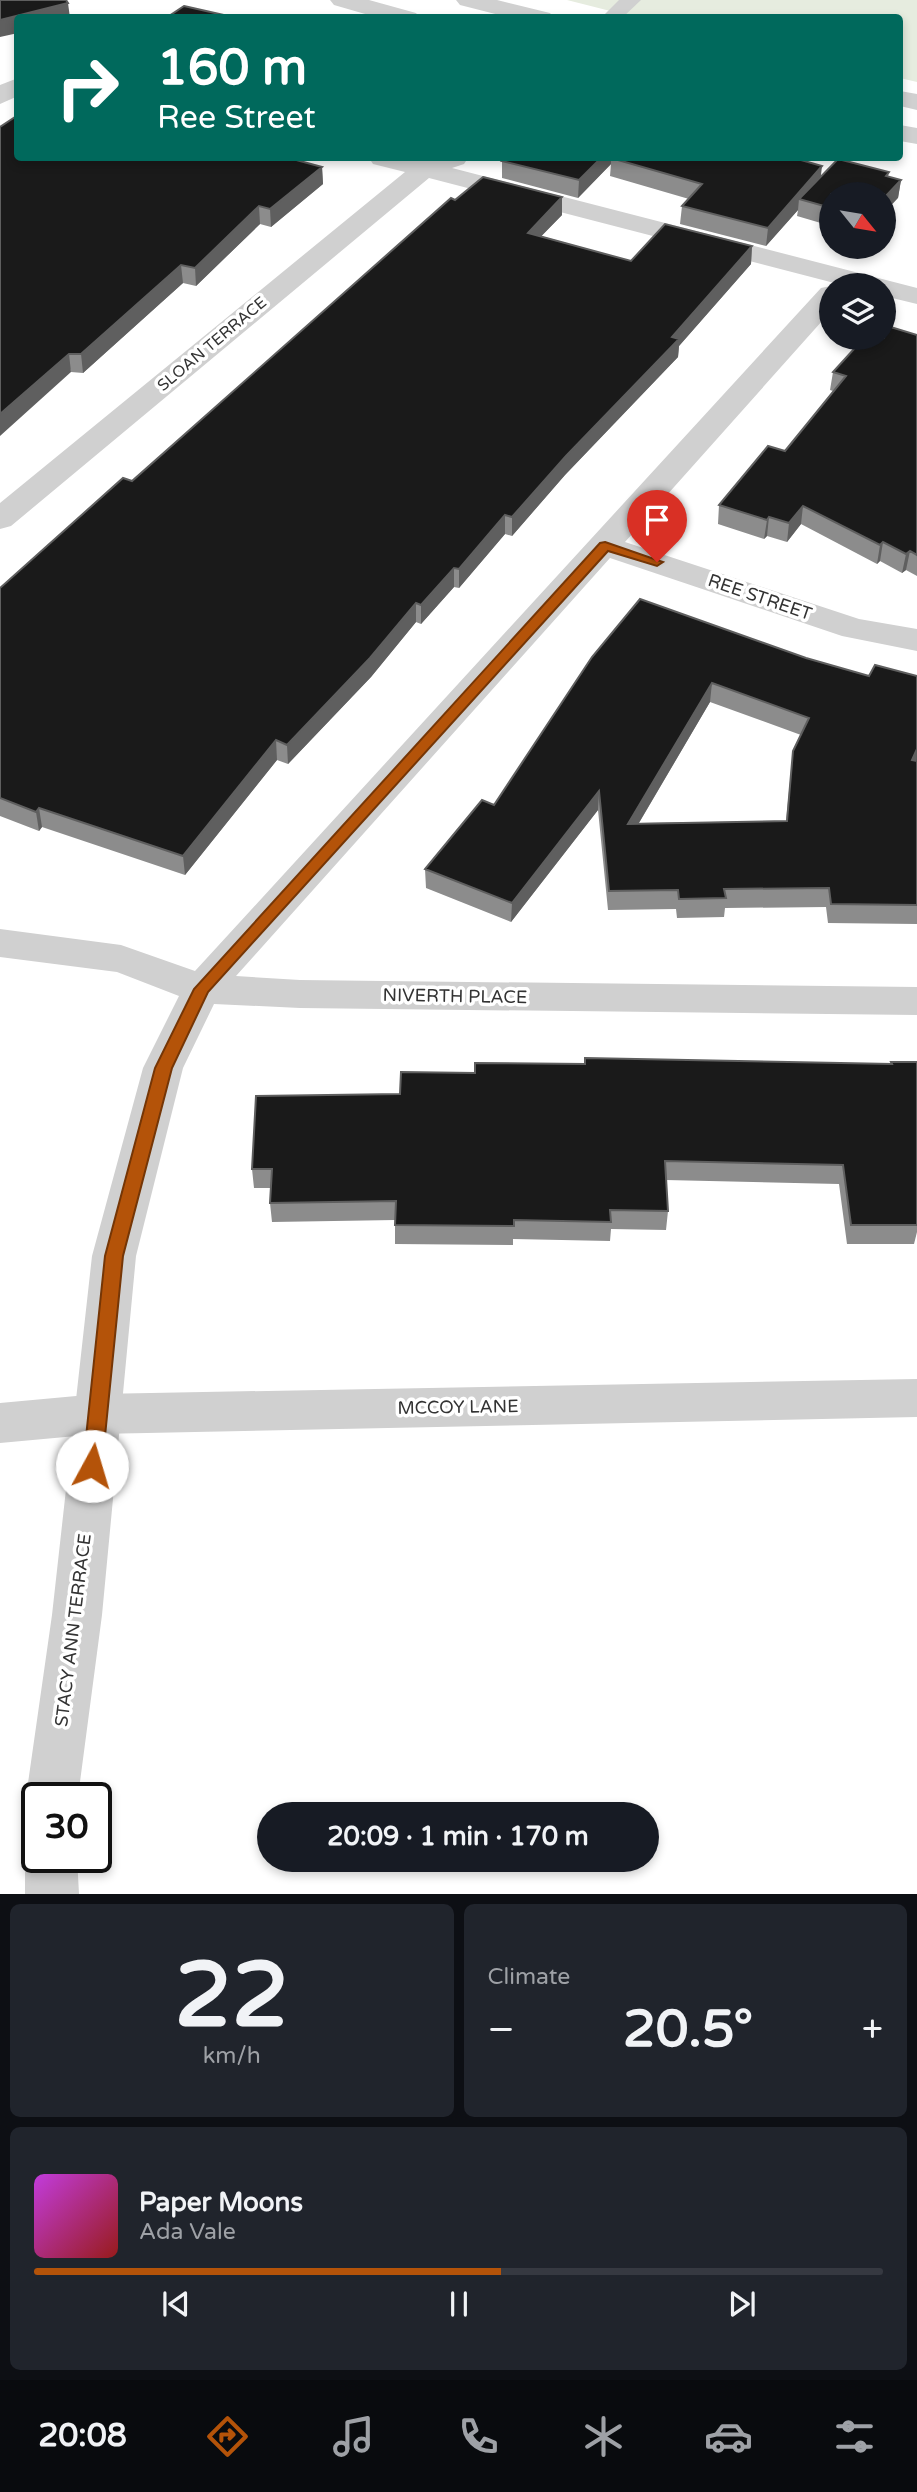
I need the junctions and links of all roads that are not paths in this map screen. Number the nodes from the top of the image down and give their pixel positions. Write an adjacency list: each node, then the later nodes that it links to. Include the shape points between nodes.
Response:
1 (342, 0): 4 (street)
2 (468, 0): 5 (street)
3 (631, 0): 6 (lane)
4 (393, 14)
5 (526, 14)
6 (615, 14)
7 (409, 161): 8 (street)
8 (427, 163): 9 (street); 13 (street, SLOAN TERRACE)
9 (819, 280)
10 (896, 291): 11 (street)
11 (917, 296)
12 (819, 305): 14 (street, STACY ANN TERRACE)
13 (0, 519)
14 (605, 546): 15 (street, REE STREET, via 854,629); 17 (street, STACY ANN TERRACE)
15 (917, 640)
16 (0, 943): 17 (street, NIVERTH PLACE, via 121,958)
17 (202, 989): 18 (street, NIVERTH PLACE); 20 (street, STACY ANN TERRACE, via 163,1068 114,1256)
18 (917, 1001)
19 (917, 1398): 20 (street, MCCOY LANE)
20 (98, 1414): 21 (street, MCCOY LANE); 22 (street, STACY ANN TERRACE)
21 (0, 1423)
22 (54, 1782)
23 (51, 1873): 24 (street)
24 (52, 1894)

